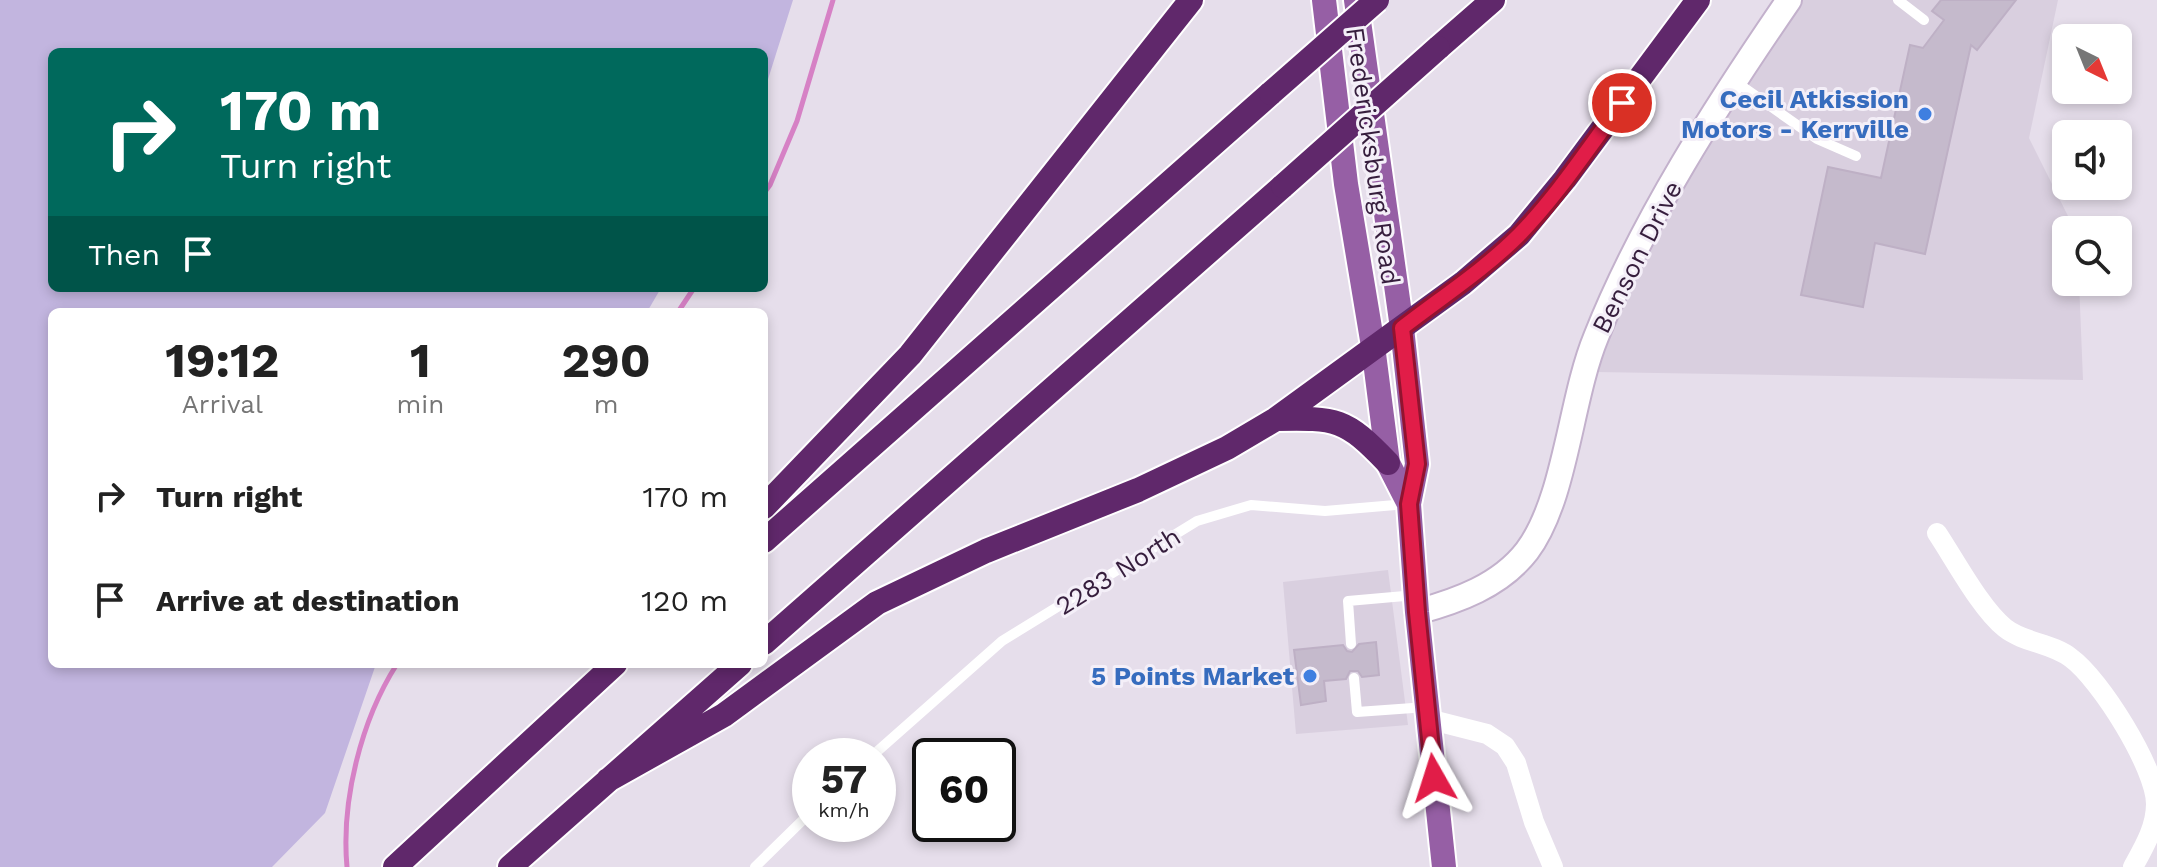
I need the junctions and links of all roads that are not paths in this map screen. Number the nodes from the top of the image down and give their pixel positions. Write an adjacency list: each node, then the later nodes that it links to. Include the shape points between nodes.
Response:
1 (1191, 0): 16 (highway, via 910,355)
2 (1324, 0): 13 (main road, Fredericksburg Road, via 1346,184)
3 (1356, 0): 12 (main road, Fredericksburg Road)
4 (1377, 0): 19 (highway, bridge)
5 (1493, 0): 21 (highway, bridge)
6 (1698, 0): 12 (highway, via 1528,224 1473,275)
7 (1789, 0): 10 (street, Benson Drive)
8 (1898, 0): 9 (lane)
9 (1924, 20)
10 (1734, 80): 11 (lane, via 1817,139); 20 (street, Benson Drive, via 1607,308 1590,351 1546,518 1526,552 1472,594)
11 (1856, 156)
12 (1402, 328): 13 (highway); 17 (main road, Fredericksburg Road, via 1417,464)
13 (1373, 346): 14 (highway); 15 (main road, Fredericksburg Road)
14 (1276, 419): 15 (highway, via 1334,420 1361,435); 28 (highway, via 1138,490 986,551 877,603 724,715)
15 (1388, 463): 17 (main road, Fredericksburg Road)
16 (768, 503)
17 (1409, 504): 20 (main road, Fredericksburg Road); 27 (lane, 2283 North, via 1336,511 1251,505 1197,521 1002,641)
18 (1937, 533): 35 (street, via 1993,616 2006,629 2070,657 2134,741 2156,803 2154,824)
19 (768, 537)
20 (1416, 604): 22 (lane, via 1348,601); 26 (main road, Fredericksburg Road)
21 (768, 639)
22 (1351, 644)
23 (611, 668): 30 (highway)
24 (735, 668): 28 (highway)
25 (1354, 678): 26 (lane, via 1357,712)
26 (1428, 713): 33 (main road, Fredericksburg Road); 34 (street, via 1505,746)
27 (892, 738)
28 (608, 780): 31 (highway)
29 (792, 831): 32 (lane)
30 (395, 867)
31 (510, 867)
32 (755, 867)
33 (1444, 867)
34 (1553, 867)
35 (2133, 867)

